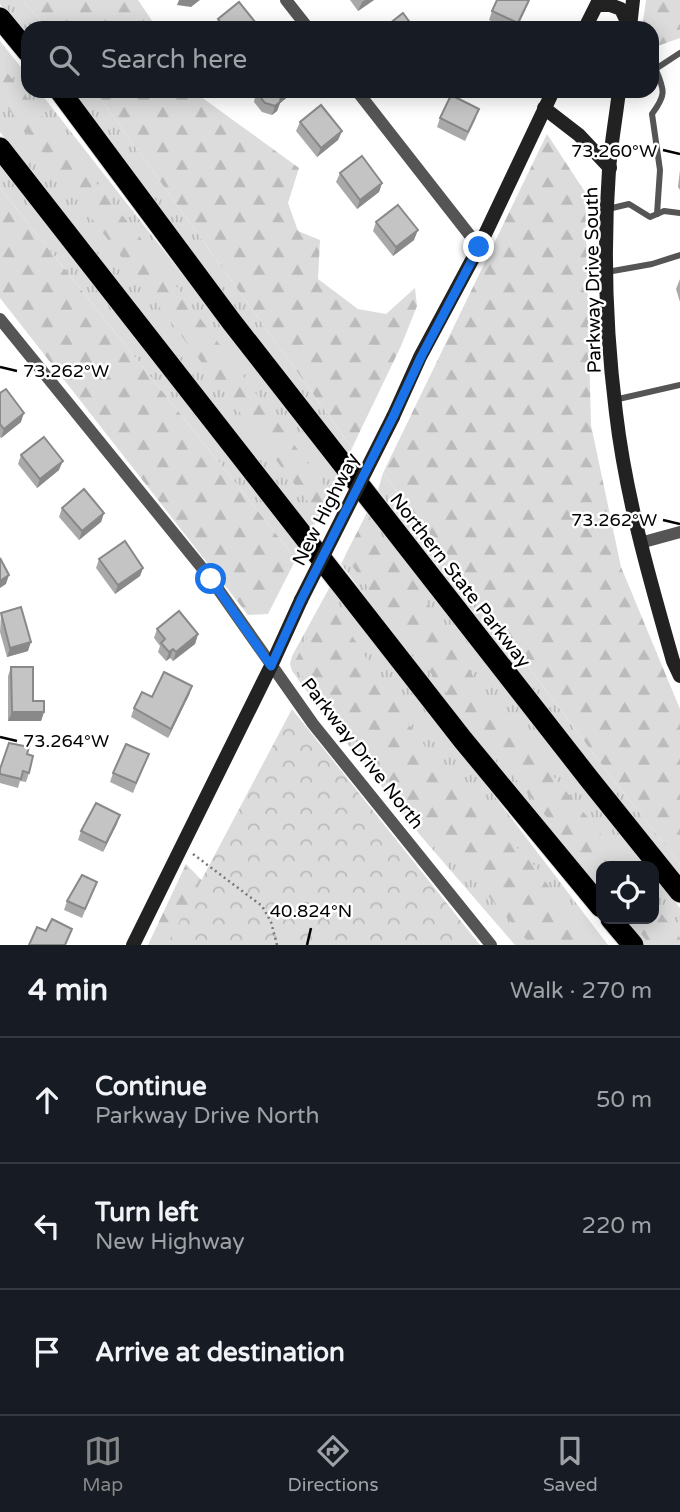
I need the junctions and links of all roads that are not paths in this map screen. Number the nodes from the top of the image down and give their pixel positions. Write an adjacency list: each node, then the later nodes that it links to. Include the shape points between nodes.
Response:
1 (286, 0): 5 (street)
2 (633, 0): 8 (street)
3 (598, 2): 6 (street); 7 (street, via 621,9)
4 (0, 18): 9 (highway)
5 (302, 21)
6 (588, 21)
7 (627, 21)
8 (631, 21)
9 (21, 44)
10 (680, 53): 11 (lane)
11 (659, 67)
12 (659, 80): 22 (lane, via 664,89 662,101 652,114 660,170)
13 (65, 98): 33 (highway, Northern State Parkway, via 384,519)
14 (362, 98): 23 (street)
15 (549, 98): 17 (street, New Highway)
16 (618, 98): 19 (street, Parkway Drive South)
17 (544, 108): 19 (street, Parkway Drive South, via 579,135); 23 (street, New Highway)
18 (0, 148): 34 (highway, via 463,740)
19 (610, 168): 20 (street, Parkway Drive South)
20 (608, 209): 22 (lane, via 629,204 650,217); 25 (street, Parkway Drive South)
21 (680, 213): 22 (lane)
22 (657, 214)
23 (479, 247): 31 (street, New Highway, bridge)
24 (680, 256): 25 (lane)
25 (607, 272): 28 (street, Parkway Drive South)
26 (0, 319): 31 (street, Parkway Drive North, via 211,579)
27 (680, 385): 28 (lane)
28 (614, 400): 30 (street, Parkway Drive South)
29 (680, 532): 30 (street)
30 (640, 543): 32 (street, Parkway Drive South)
31 (271, 666): 36 (street, New Highway); 37 (street, Parkway Drive North)
32 (680, 674)
33 (680, 892)
34 (596, 901)
35 (615, 924): 38 (highway)
36 (133, 945)
37 (491, 945)
38 (633, 945)

